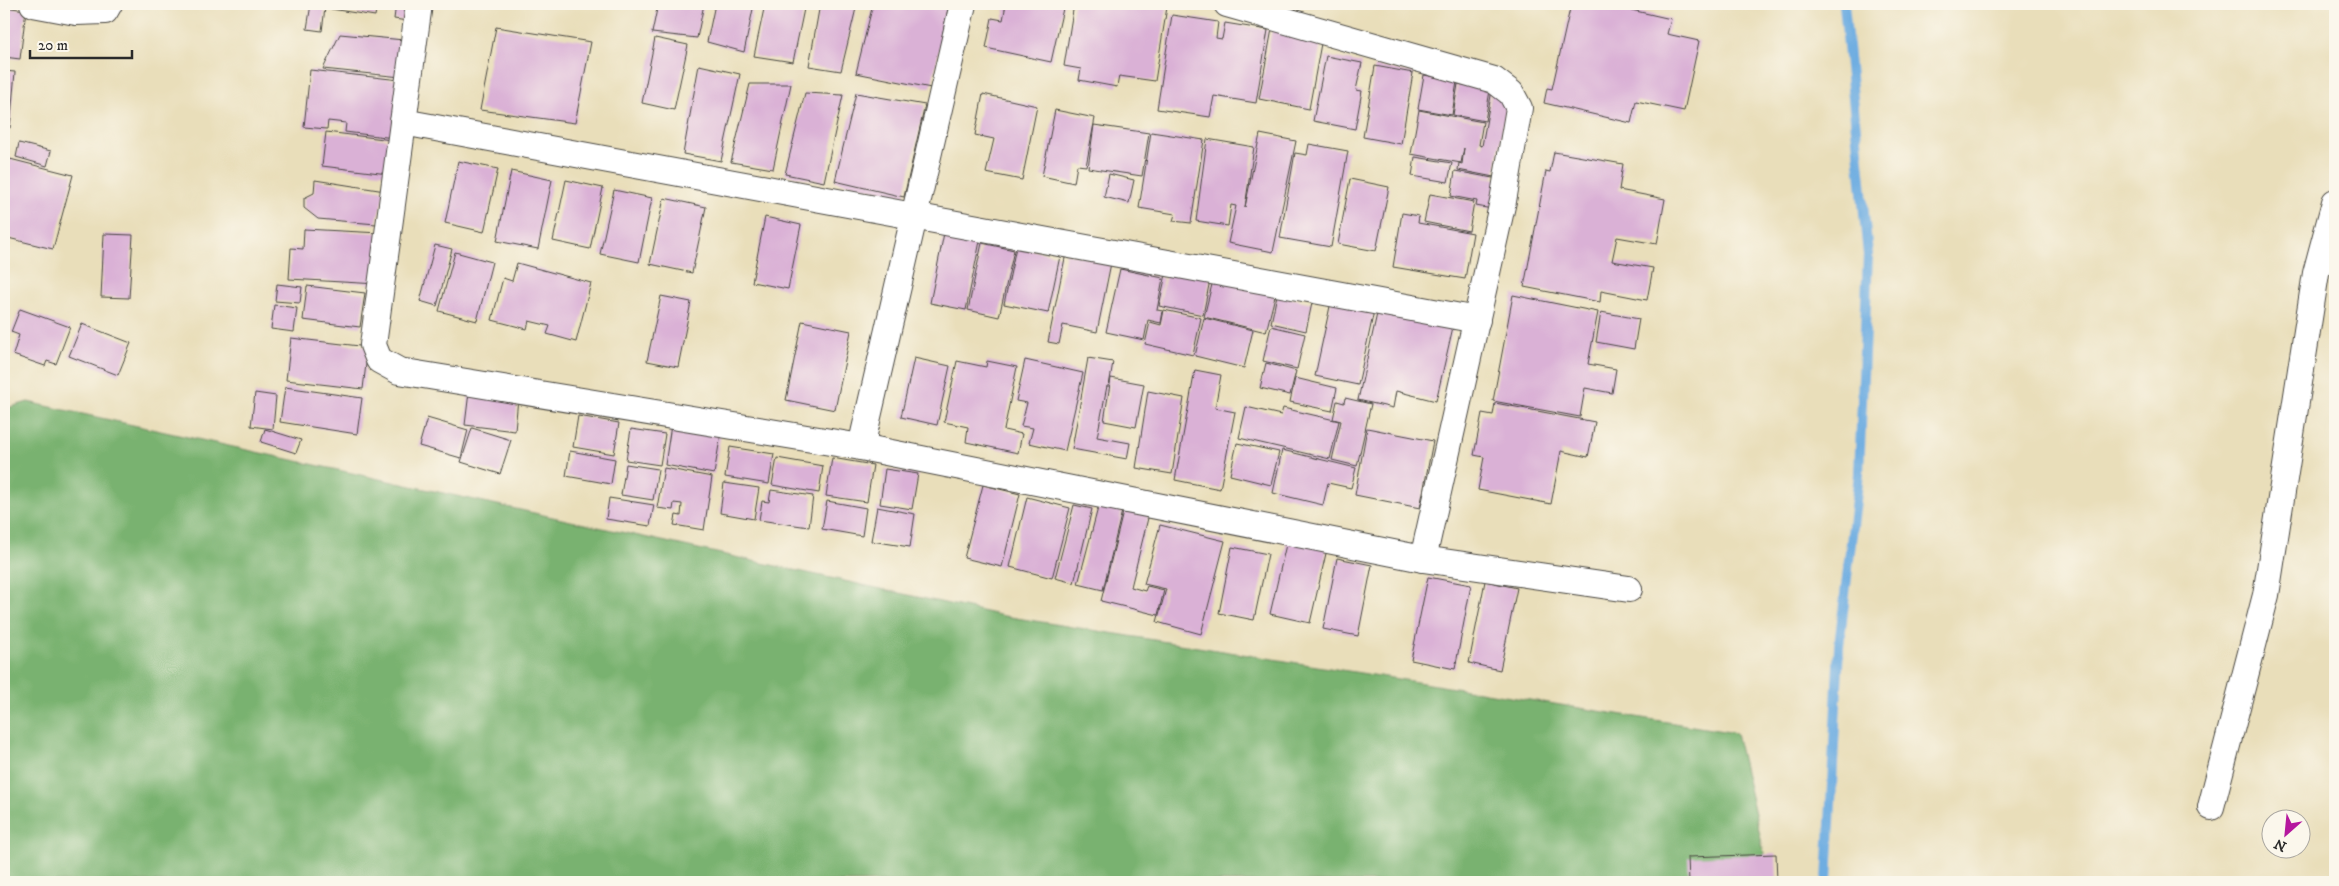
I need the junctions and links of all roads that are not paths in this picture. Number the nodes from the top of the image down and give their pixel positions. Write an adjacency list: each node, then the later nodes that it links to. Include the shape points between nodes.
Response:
1 (33, 4): 2 (street, via 76,12 105,11)
2 (109, 4)
3 (419, 4): 6 (street)
4 (963, 4): 8 (street)
5 (1228, 4): 9 (street, via 1488,78 1511,92 1519,108 1503,201)
6 (402, 122): 8 (street); 10 (street, via 375,324 374,345 379,360 399,371)
7 (2335, 202): 13 (street, via 2316,273 2266,595)
8 (914, 215): 9 (street); 10 (street)
9 (1476, 320): 11 (street)
10 (861, 447): 11 (street)
11 (1423, 559): 12 (street)
12 (1629, 589)
13 (2211, 807)

